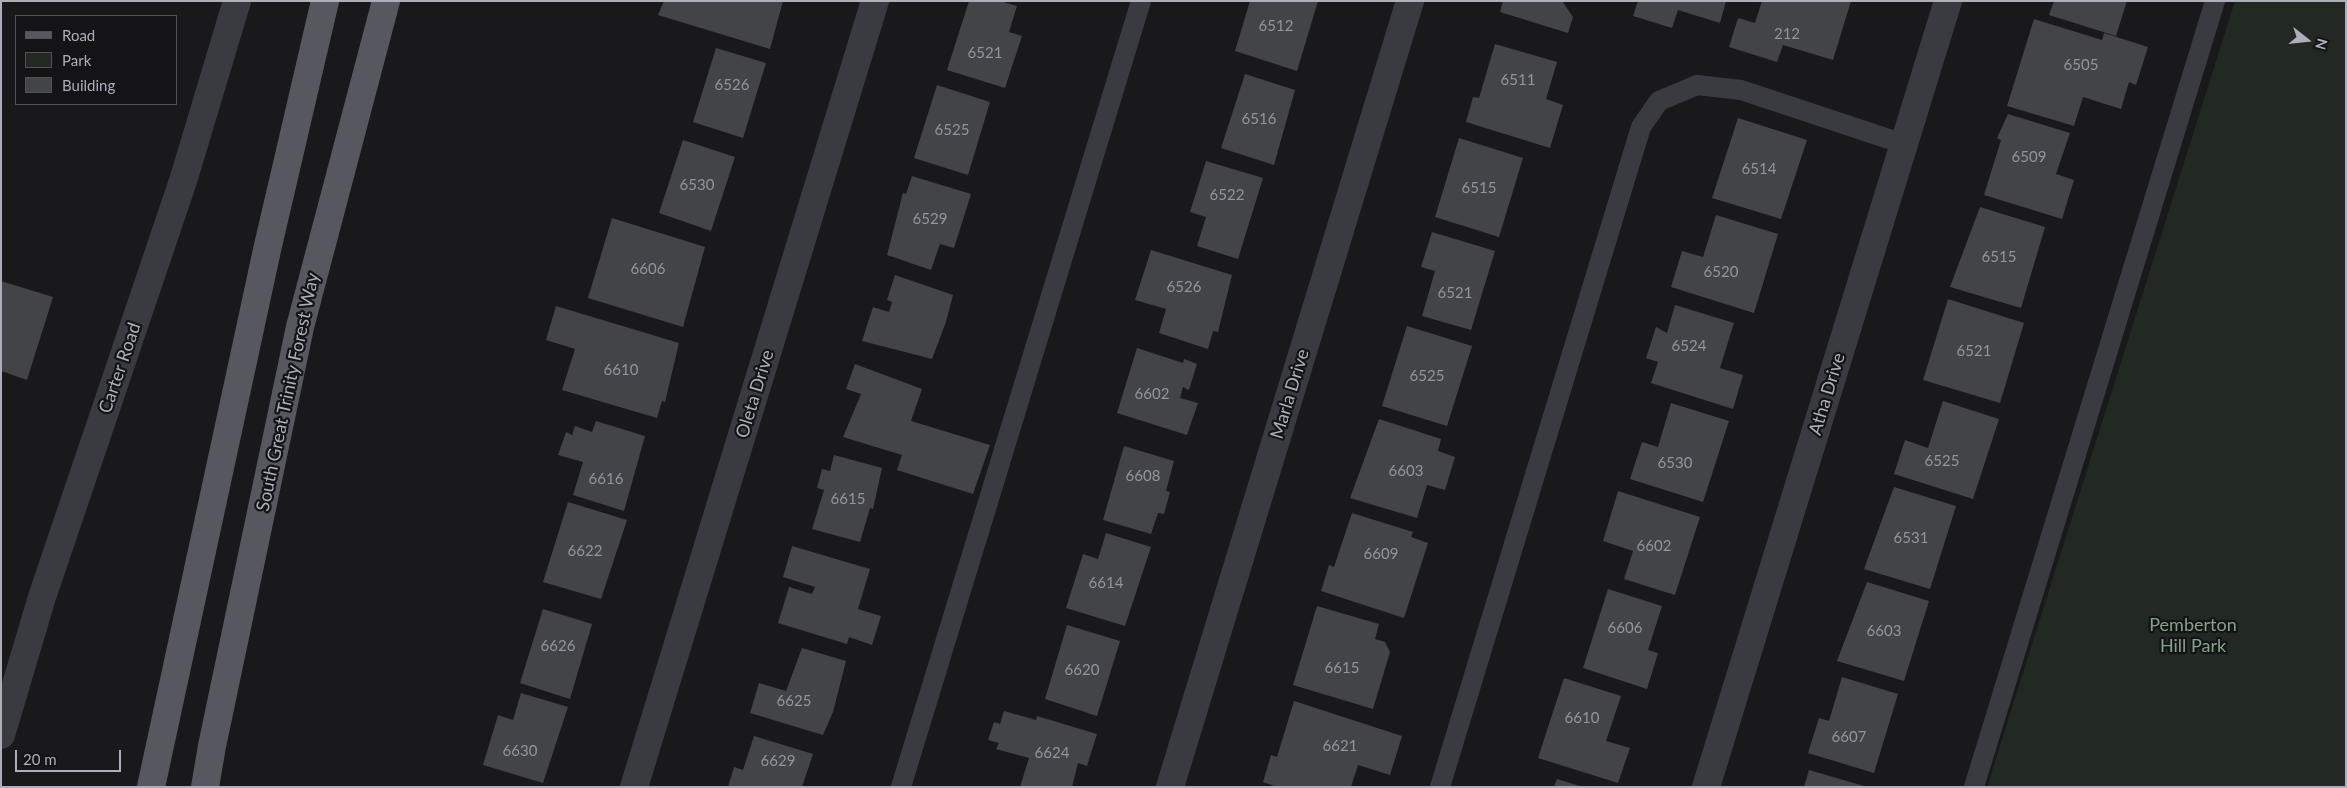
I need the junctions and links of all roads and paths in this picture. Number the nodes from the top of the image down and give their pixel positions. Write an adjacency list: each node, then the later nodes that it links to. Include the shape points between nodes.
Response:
1 (237, 1): 10 (street, Carter Road, via 186,171 42,597)
2 (325, 1): 11 (main road, via 267,250)
3 (386, 1): 12 (main road, South Great Trinity Forest Way, via 300,327)
4 (875, 1): 13 (street, Oleta Drive)
5 (1142, 1): 14 (lane)
6 (1410, 1): 15 (street, Marla Drive)
7 (1948, 1): 9 (street, Atha Drive)
8 (2215, 1): 18 (lane)
9 (1904, 144): 16 (lane, via 1741,90 1696,85 1660,101 1641,127); 17 (street, Atha Drive)
10 (1, 735)
11 (151, 787)
12 (205, 787)
13 (634, 787)
14 (901, 787)
15 (1170, 787)
16 (1440, 787)
17 (1706, 787)
18 (1974, 787)

